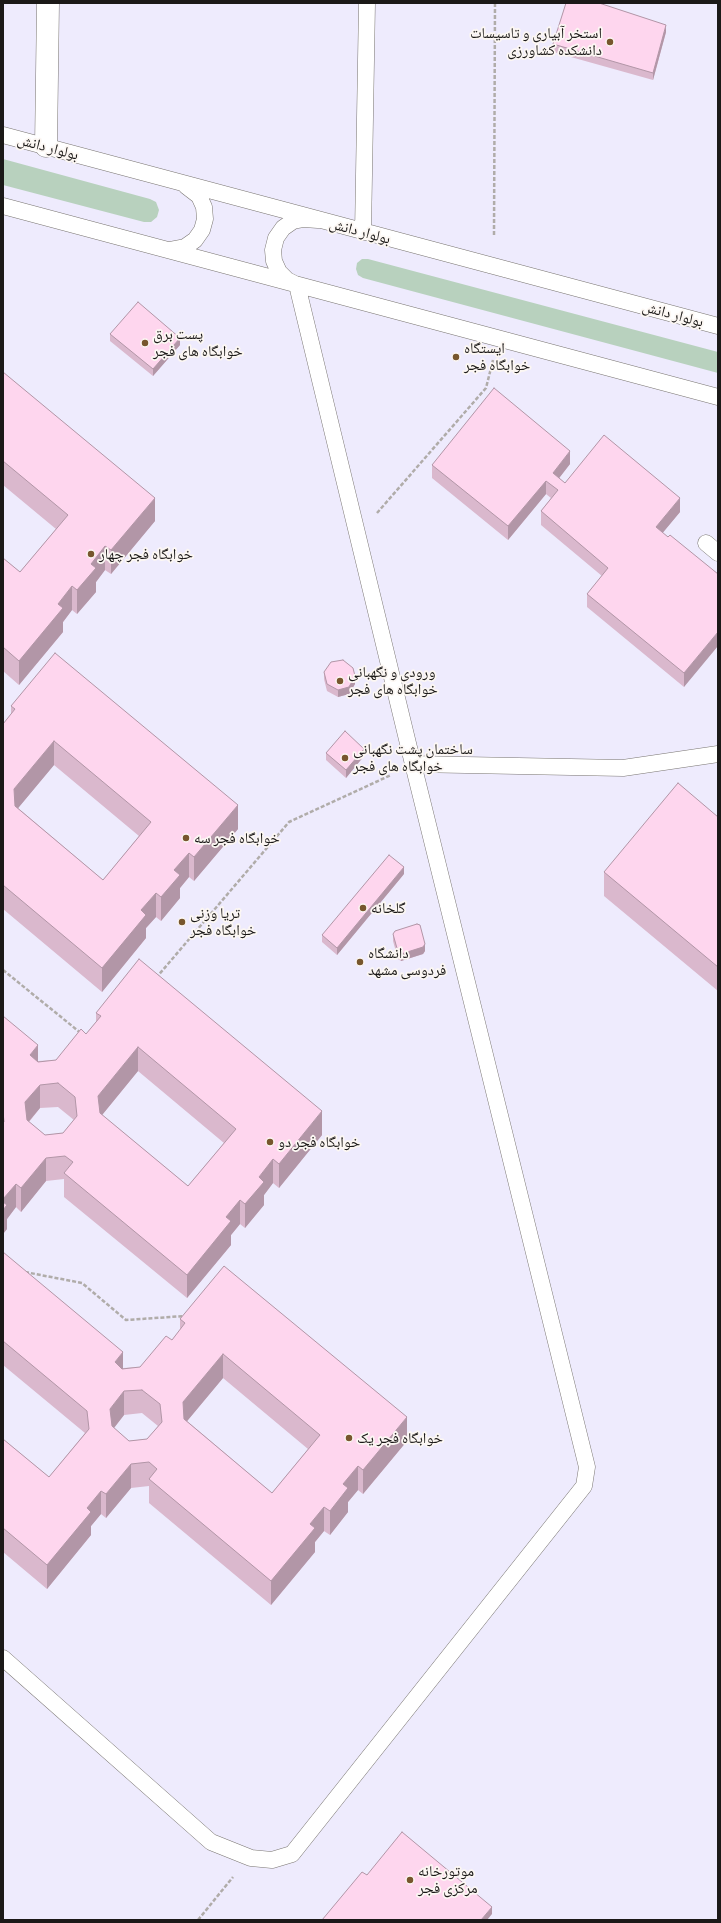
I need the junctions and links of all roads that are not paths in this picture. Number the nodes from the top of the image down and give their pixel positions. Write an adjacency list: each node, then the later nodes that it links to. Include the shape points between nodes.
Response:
1 (48, 3): 4 (street)
2 (368, 3): 8 (lane)
3 (3, 135): 4 (lane, بولوار دانش)
4 (46, 146): 5 (lane, بولوار دانش)
5 (180, 183): 7 (lane, بولوار دانش); 9 (lane, via 199,196 204,207 205,219 202,230 195,240 185,247 174,250)
6 (3, 206): 9 (lane)
7 (318, 220): 8 (lane, بولوار دانش); 10 (lane, via 293,221 283,228 276,238 274,262 279,272)
8 (363, 232): 11 (lane, بولوار دانش)
9 (162, 249): 10 (lane)
10 (297, 285): 12 (lane); 14 (lane)
11 (718, 326)
12 (718, 397)
13 (718, 754): 14 (lane, via 623,768)
14 (413, 764): 15 (lane, via 587,1467 584,1486 292,1854 272,1860 250,1858 211,1842)
15 (3, 1658)

